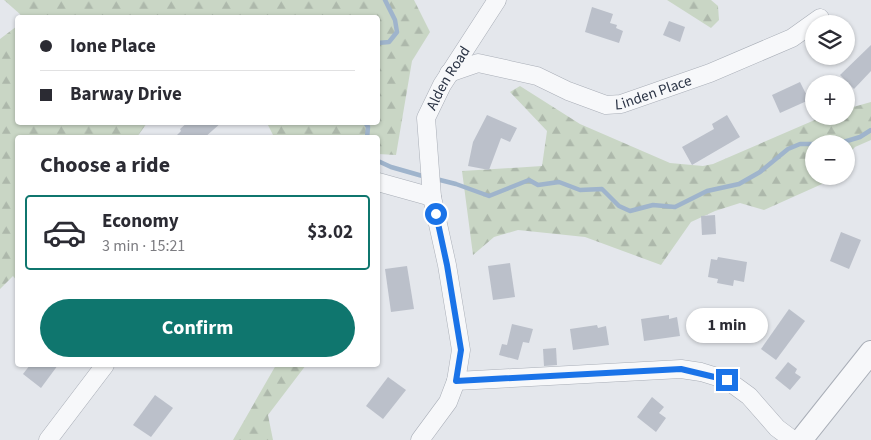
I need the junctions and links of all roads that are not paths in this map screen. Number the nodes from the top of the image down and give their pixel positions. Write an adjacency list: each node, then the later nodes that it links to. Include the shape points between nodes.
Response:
1 (497, 0): 3 (street, Alden Road)
2 (805, 29): 3 (street, Linden Place, via 792,38 710,73 621,104 606,105 568,92 537,76 478,63)
3 (449, 73): 5 (street, Alden Road, via 426,118)
4 (380, 183): 5 (street)
5 (432, 197): 8 (street, Alden Road, via 461,350)
6 (871, 352): 12 (street)
7 (103, 367): 9 (street)
8 (456, 381): 10 (street, Alden Road, via 448,402); 11 (street, via 681,369 727,380 749,396 777,428)
9 (48, 440)
10 (420, 440)
11 (793, 440)
12 (801, 440)

